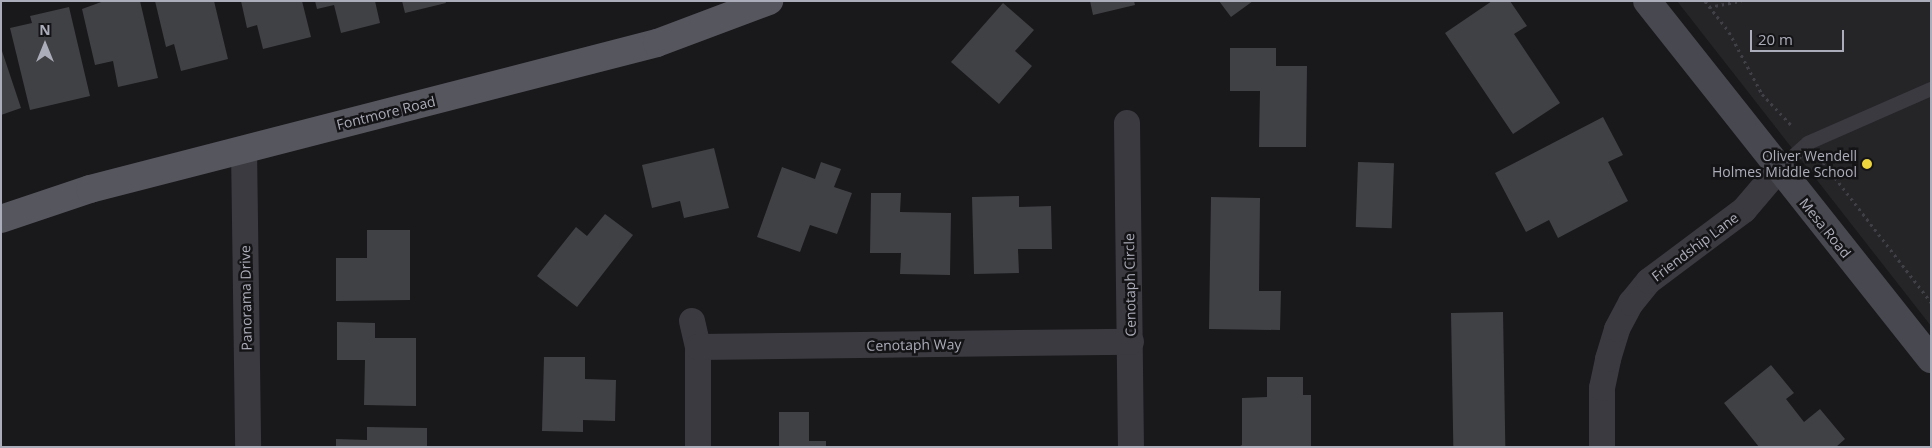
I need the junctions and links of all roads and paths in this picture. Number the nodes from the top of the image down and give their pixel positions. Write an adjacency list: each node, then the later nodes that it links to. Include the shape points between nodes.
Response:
1 (769, 1): 7 (main road, Fontmore Road, via 657,43)
2 (1647, 1): 8 (main road, Mesa Road)
3 (1741, 1): 4 (path)
4 (1709, 7)
5 (1931, 89): 8 (lane, via 1808,143)
6 (1127, 124): 11 (street, Cenotaph Circle)
7 (244, 149): 9 (main road, Fontmore Road, via 90,190); 14 (street, Panorama Drive)
8 (1778, 170): 13 (main road, Mesa Road); 17 (street, Friendship Lane, via 1744,210 1649,281 1631,303 1617,329 1605,374)
9 (1, 219)
10 (692, 321): 12 (street)
11 (1131, 342): 12 (street, Cenotaph Way); 16 (street, Cenotaph Circle)
12 (698, 347): 15 (street)
13 (1931, 359)
14 (248, 447)
15 (698, 447)
16 (1131, 447)
17 (1602, 447)

